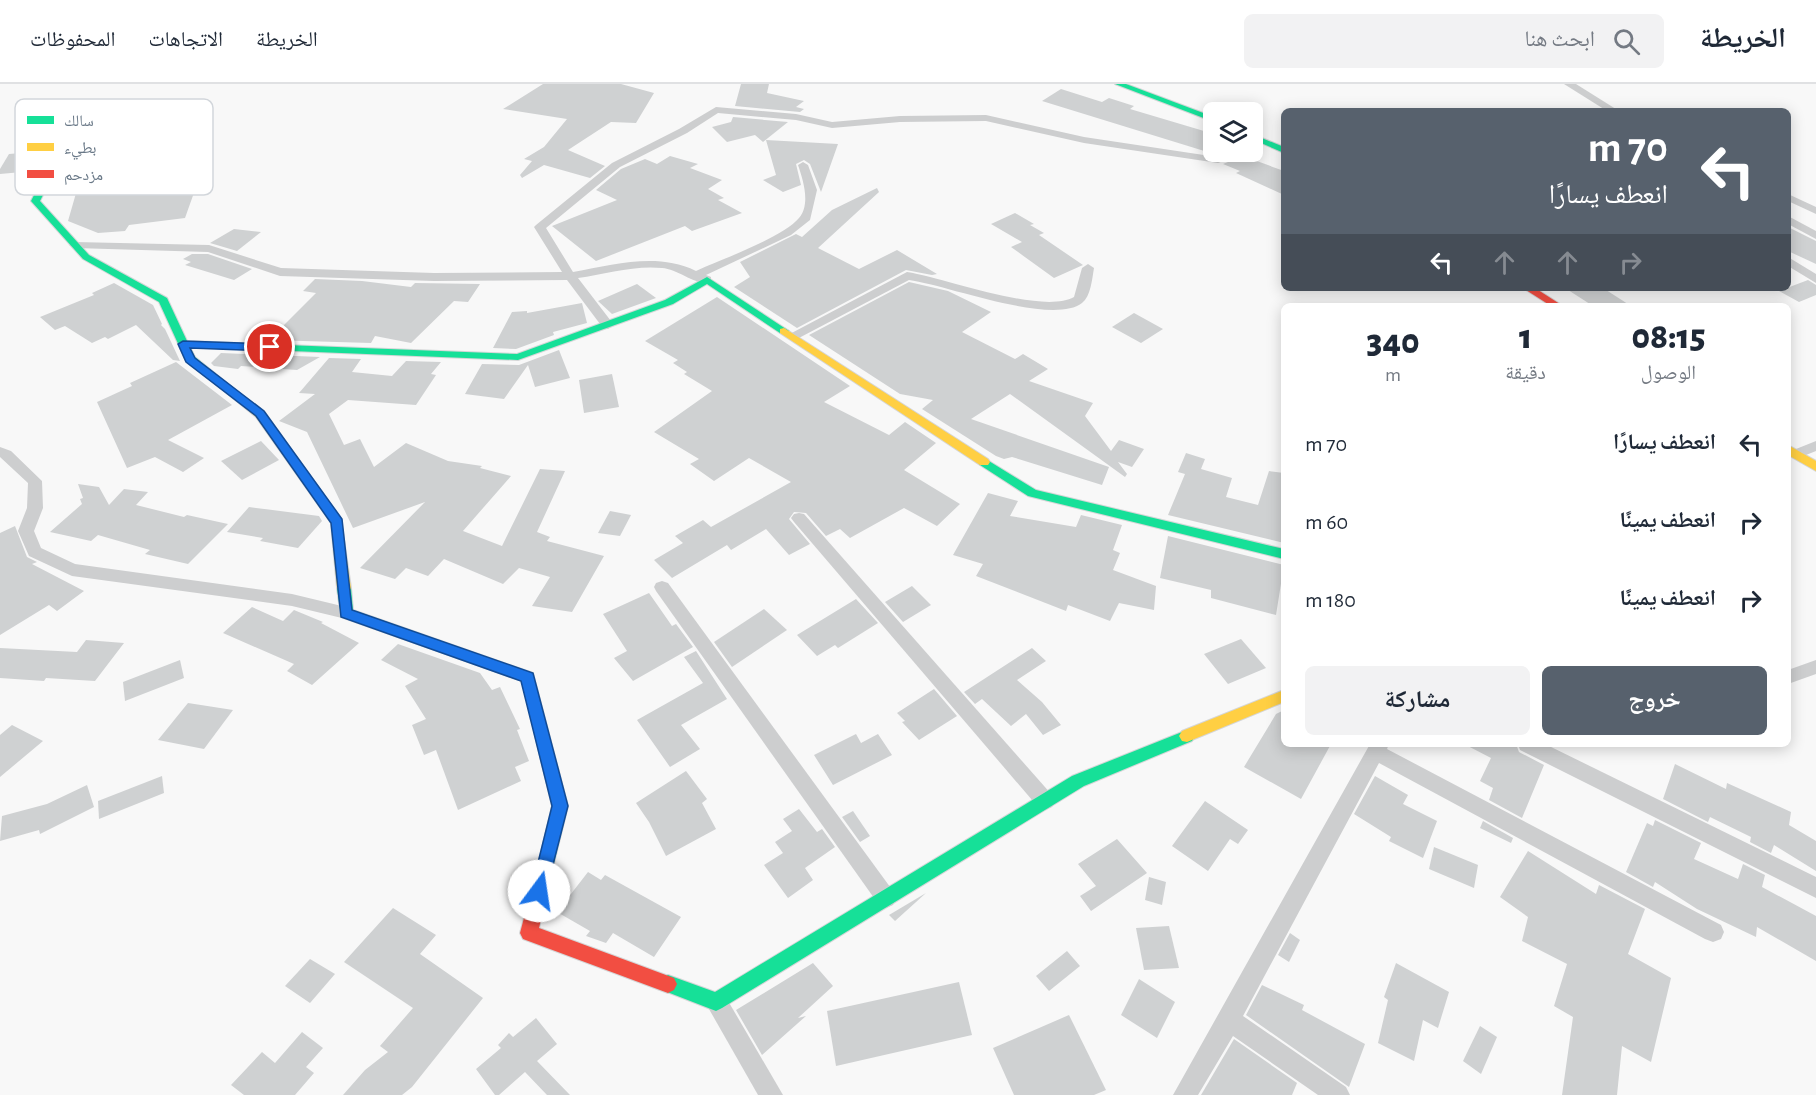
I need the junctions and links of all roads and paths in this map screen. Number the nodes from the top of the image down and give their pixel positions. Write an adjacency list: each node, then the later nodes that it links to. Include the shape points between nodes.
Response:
1 (1119, 84): 4 (street)
2 (1569, 84): 3 (street)
3 (1609, 108)
4 (1203, 116)
5 (1263, 140): 6 (street)
6 (1269, 142): 7 (street); 8 (street)
7 (1263, 144)
8 (1281, 148)
9 (1203, 158): 21 (street, via 1084,141 986,118 832,125 796,117 716,110 616,165 540,227)
10 (803, 165): 22 (street, via 812,190 806,218 787,233)
11 (38, 195): 18 (street, via 35,201)
12 (1791, 198): 14 (street)
13 (1791, 210): 16 (street)
14 (1816, 211)
15 (1791, 221): 17 (street)
16 (1816, 222)
17 (1816, 236)
18 (75, 245): 21 (street, via 209,249 280,272); 28 (street, via 86,257 163,300)
19 (1791, 263): 23 (street)
20 (1088, 268): 27 (street, via 1078,300 1060,307 907,276)
21 (570, 276): 22 (street, via 664,264); 26 (street)
22 (702, 278): 26 (street, via 669,302); 27 (street)
23 (1816, 279)
24 (1533, 291): 25 (street)
25 (1553, 303)
26 (608, 325): 28 (street, via 518,357)
27 (792, 336): 34 (street, via 1032,493)
28 (183, 344): 36 (street, via 190,359 260,414 337,522)
29 (1816, 446): 31 (street)
30 (0, 452): 36 (street, via 35,481 35,508 26,531 35,552 72,570 292,600)
31 (1792, 452): 32 (street)
32 (1816, 467)
33 (799, 518): 42 (street)
34 (1281, 553)
35 (662, 586): 44 (street)
36 (346, 613): 46 (street, via 528,677 560,806 529,933)
37 (1816, 667): 38 (street)
38 (1791, 676)
39 (1281, 697): 42 (street, via 1078,781)
40 (1533, 747): 43 (street)
41 (1378, 748): 45 (street); 47 (street)
42 (1045, 801): 44 (street)
43 (1816, 888)
44 (886, 898): 46 (street)
45 (1713, 932)
46 (716, 1002): 48 (street)
47 (1230, 1020): 49 (street); 50 (street)
48 (771, 1095)
49 (1185, 1095)
50 (1338, 1095)

